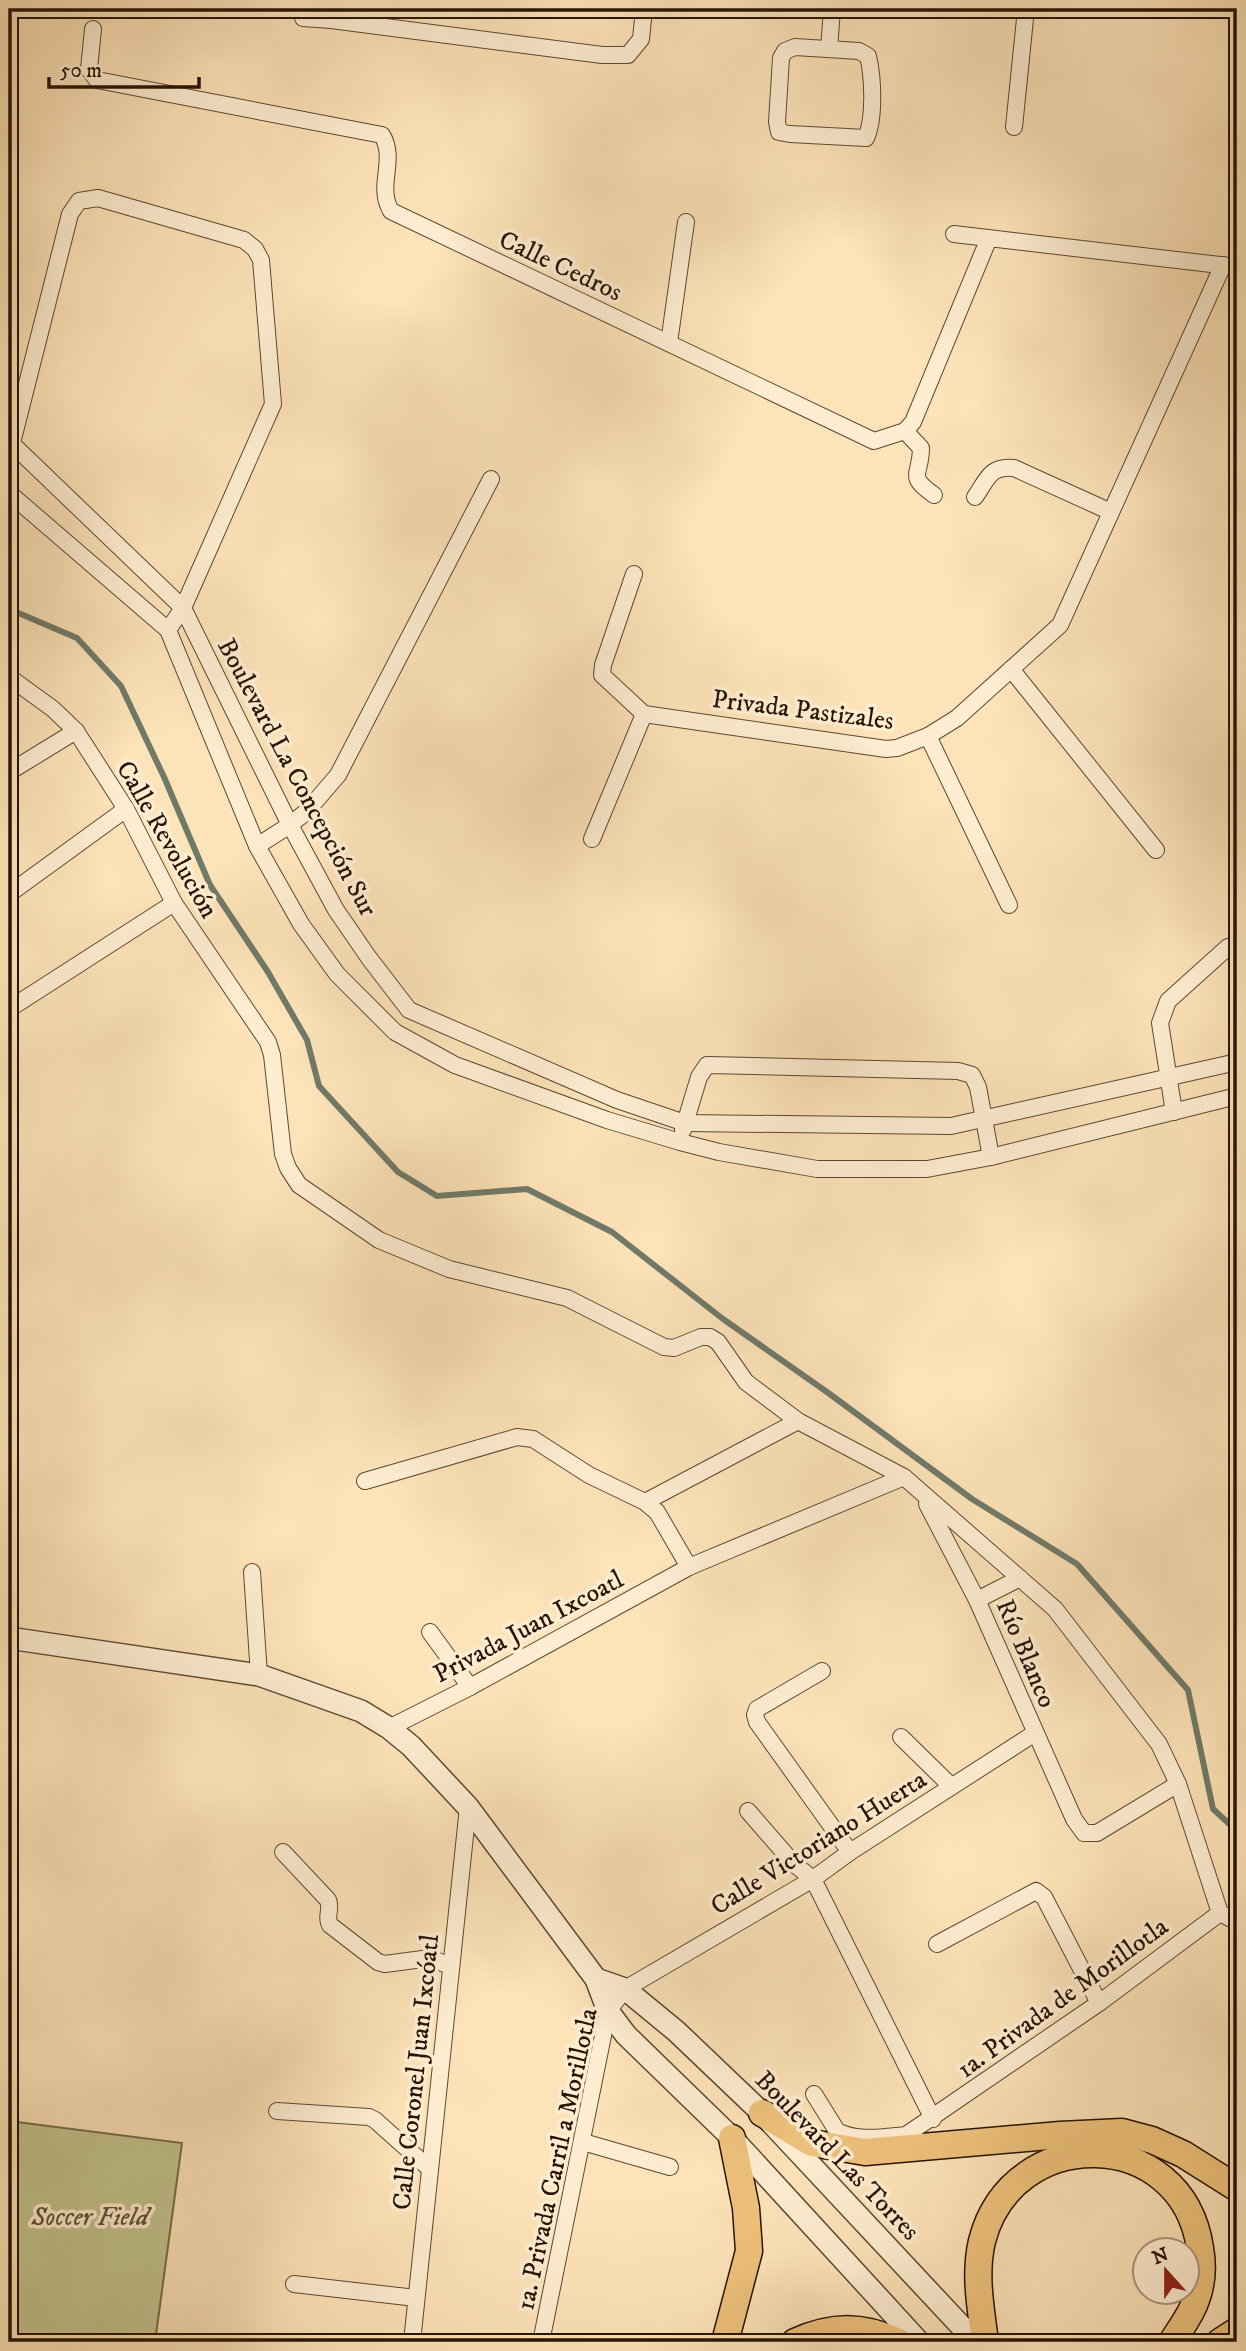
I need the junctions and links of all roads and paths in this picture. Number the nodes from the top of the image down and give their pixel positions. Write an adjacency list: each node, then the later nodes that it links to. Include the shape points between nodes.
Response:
1 (644, 9): 4 (street, via 641,39 628,55 602,55)
2 (832, 9): 7 (street)
3 (1026, 9): 8 (street)
4 (331, 14): 5 (street)
5 (303, 18)
6 (93, 29): 13 (street, Calle Cedros, via 89,69 97,80 382,135 389,146 384,200 391,211)
7 (829, 49): 7 (street, via 795,47 785,51 776,122 779,132 866,138 871,128 868,56)
8 (1014, 127)
9 (686, 222): 13 (street)
10 (954, 234): 11 (street)
11 (989, 238): 12 (street); 14 (street, via 913,422)
12 (1230, 266): 20 (street, Privada Pastizales)
13 (669, 343): 14 (street, Calle Cedros, via 874,441)
14 (905, 431): 18 (street, via 920,448 919,484)
15 (10, 442): 22 (street, Boulevard La Concepción Sur); 22 (street, via 70,214 79,201 98,198 244,240 255,249 261,260 273,404)
16 (491, 479): 31 (street, via 338,775)
17 (9, 493): 23 (street, Boulevard La Concepción Sur)
18 (934, 495)
19 (975, 497): 20 (street, via 993,470 1003,466)
20 (1111, 512): 24 (street, Privada Pastizales, via 1060,625)
21 (634, 574): 26 (street, via 602,674)
22 (183, 608): 23 (street); 31 (street, Boulevard La Concepción Sur)
23 (168, 631): 33 (street, Boulevard La Concepción Sur)
24 (1011, 669): 28 (street, Privada Pastizales, via 957,718); 34 (street)
25 (9, 677): 27 (street, Calle Revolución)
26 (644, 714): 28 (street, Privada Pastizales, via 886,749); 32 (street)
27 (76, 731): 29 (street); 30 (street, Calle Revolución)
28 (928, 736): 37 (street)
29 (9, 772)
30 (126, 809): 35 (street); 36 (street, Calle Revolución)
31 (290, 825): 33 (street); 45 (street, Boulevard La Concepción Sur, via 336,910 409,1010 617,1100)
32 (592, 839)
33 (257, 846): 46 (street, Boulevard La Concepción Sur, via 301,924 337,974 395,1032 455,1065 607,1121)
34 (1156, 850)
35 (9, 894)
36 (174, 903): 39 (street); 48 (street, Calle Revolución, via 268,1042 284,1154 299,1185 379,1240 449,1269 567,1298 664,1347 709,1337 718,1342 746,1382)
37 (1009, 905)
38 (1237, 944): 41 (street, via 1168,1001 1160,1023)
39 (9, 1009)
40 (1237, 1062): 41 (street, Boulevard La Concepción Sur)
41 (1168, 1076): 43 (street); 44 (street, Boulevard La Concepción Sur)
42 (1237, 1096): 43 (street, Boulevard La Concepción Sur)
43 (1174, 1112): 47 (street, Boulevard La Concepción Sur)
44 (984, 1120): 45 (street, Boulevard La Concepción Sur, via 951,1126); 45 (street, via 972,1075 958,1071 721,1064 707,1065 699,1077); 47 (street)
45 (685, 1123): 46 (street)
46 (680, 1142): 47 (street, Boulevard La Concepción Sur, via 817,1169 927,1169)
47 (991, 1157)
48 (797, 1421): 49 (street); 52 (street)
49 (904, 1477): 51 (street); 53 (street, Privada Juan Ixcoatl)
50 (365, 1481): 52 (street, via 517,1437 533,1439 589,1475)
51 (922, 1494): 55 (street); 56 (street, Río Blanco)
52 (645, 1502): 53 (street, via 657,1512)
53 (689, 1567): 61 (street, Privada Juan Ixcoatl)
54 (252, 1572): 60 (street)
55 (1020, 1577): 56 (street); 65 (street, via 1055,1609 1151,1733)
56 (977, 1600): 63 (street, Río Blanco)
57 (430, 1632): 61 (street)
58 (9, 1638): 60 (street)
59 (822, 1671): 70 (street, via 757,1709 755,1715)
60 (259, 1675): 62 (street, via 349,1706)
61 (470, 1687): 62 (street, Privada Juan Ixcoatl)
62 (389, 1728): 67 (street)
63 (1035, 1733): 65 (street, Río Blanco, via 1084,1833 1097,1833); 66 (street, Calle Victoriano Huerta)
64 (901, 1737): 66 (street)
65 (1178, 1784): 72 (street)
66 (951, 1786): 70 (street, Calle Victoriano Huerta)
67 (468, 1807): 75 (street, Calle Coronel Juan Ixcóatl); 76 (street)
68 (748, 1811): 71 (street)
69 (282, 1852): 75 (street, via 328,1900 330,1925 378,1962 430,1958)
70 (850, 1852): 71 (street, Calle Victoriano Huerta)
71 (813, 1879): 77 (street, Calle Victoriano Huerta); 83 (street)
72 (1220, 1913): 73 (street); 78 (street, 1a. Privada de Morillotla)
73 (1237, 1922)
74 (937, 1944): 78 (street, via 1036,1891 1044,1897)
75 (450, 1966): 87 (street, Calle Coronel Juan Ixcóatl)
76 (596, 1979): 77 (street, Boulevard Las Torres); 79 (street)
77 (625, 1989): 79 (street, 1a. Privada Carril a Morillotla); 82 (street, Boulevard Las Torres)
78 (1099, 2003): 83 (street, 1a. Privada de Morillotla)
79 (608, 2011): 84 (street, via 626,2035); 85 (street, 1a. Privada Carril a Morillotla)
80 (814, 2094): 83 (street, 1a. Privada de Morillotla, via 843,2135 906,2135)
81 (277, 2110): 87 (street, via 369,2117)
82 (762, 2113): 88 (main road, via 812,2143 865,2152 1122,2132 1183,2154); 98 (street, Boulevard Las Torres)
83 (933, 2119)
84 (732, 2137): 94 (main road, via 746,2207 749,2251); 97 (street)
85 (583, 2142): 86 (street); 93 (street, 1a. Privada Carril a Morillotla)
86 (670, 2167)
87 (429, 2169): 90 (street, Calle Coronel Juan Ixcóatl)
88 (1237, 2188)
89 (294, 2284): 90 (street)
90 (416, 2298): 92 (street, Calle Coronel Juan Ixcóatl)
91 (1237, 2331): 101 (main road)
92 (412, 2342)
93 (541, 2342)
94 (725, 2342)
95 (795, 2342): 96 (main road, via 843,2329 879,2333)
96 (899, 2342)
97 (919, 2342)
98 (976, 2342)
99 (985, 2342): 100 (main road, via 978,2270 996,2207 1019,2179 1051,2160 1086,2153 1122,2157 1155,2172 1181,2197 1198,2230 1203,2266 1196,2300)
100 (1172, 2342)
101 (1220, 2342)

